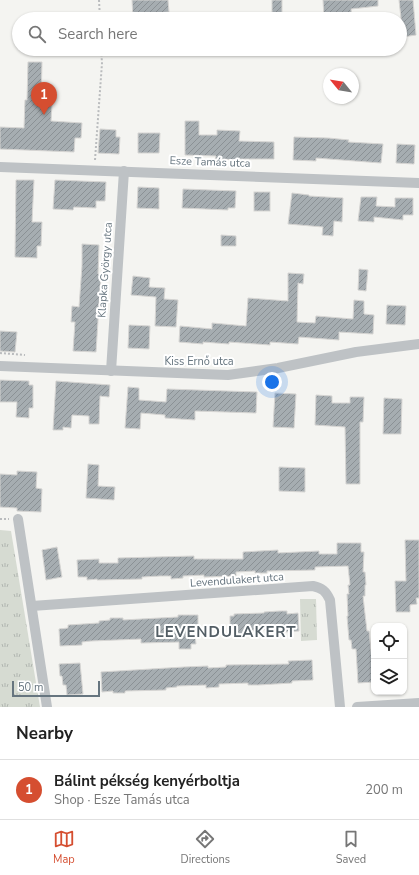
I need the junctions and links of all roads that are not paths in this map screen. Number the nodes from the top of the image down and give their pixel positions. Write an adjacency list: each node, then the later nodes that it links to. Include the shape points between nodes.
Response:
1 (0, 167): 2 (street, Esze Tamás utca)
2 (124, 171): 3 (street, Esze Tamás utca); 6 (street, Klapka György utca)
3 (419, 183)
4 (419, 344): 6 (street, Kiss Ernő utca, via 356,352 228,375)
5 (0, 366): 6 (street, Kiss Ernő utca)
6 (111, 371)
7 (18, 519): 8 (street)
8 (32, 606): 10 (street); 11 (street, Levendulakert utca, via 313,586 321,588 330,600)
9 (419, 703): 12 (street)
10 (47, 707)
11 (340, 707)
12 (357, 707)

